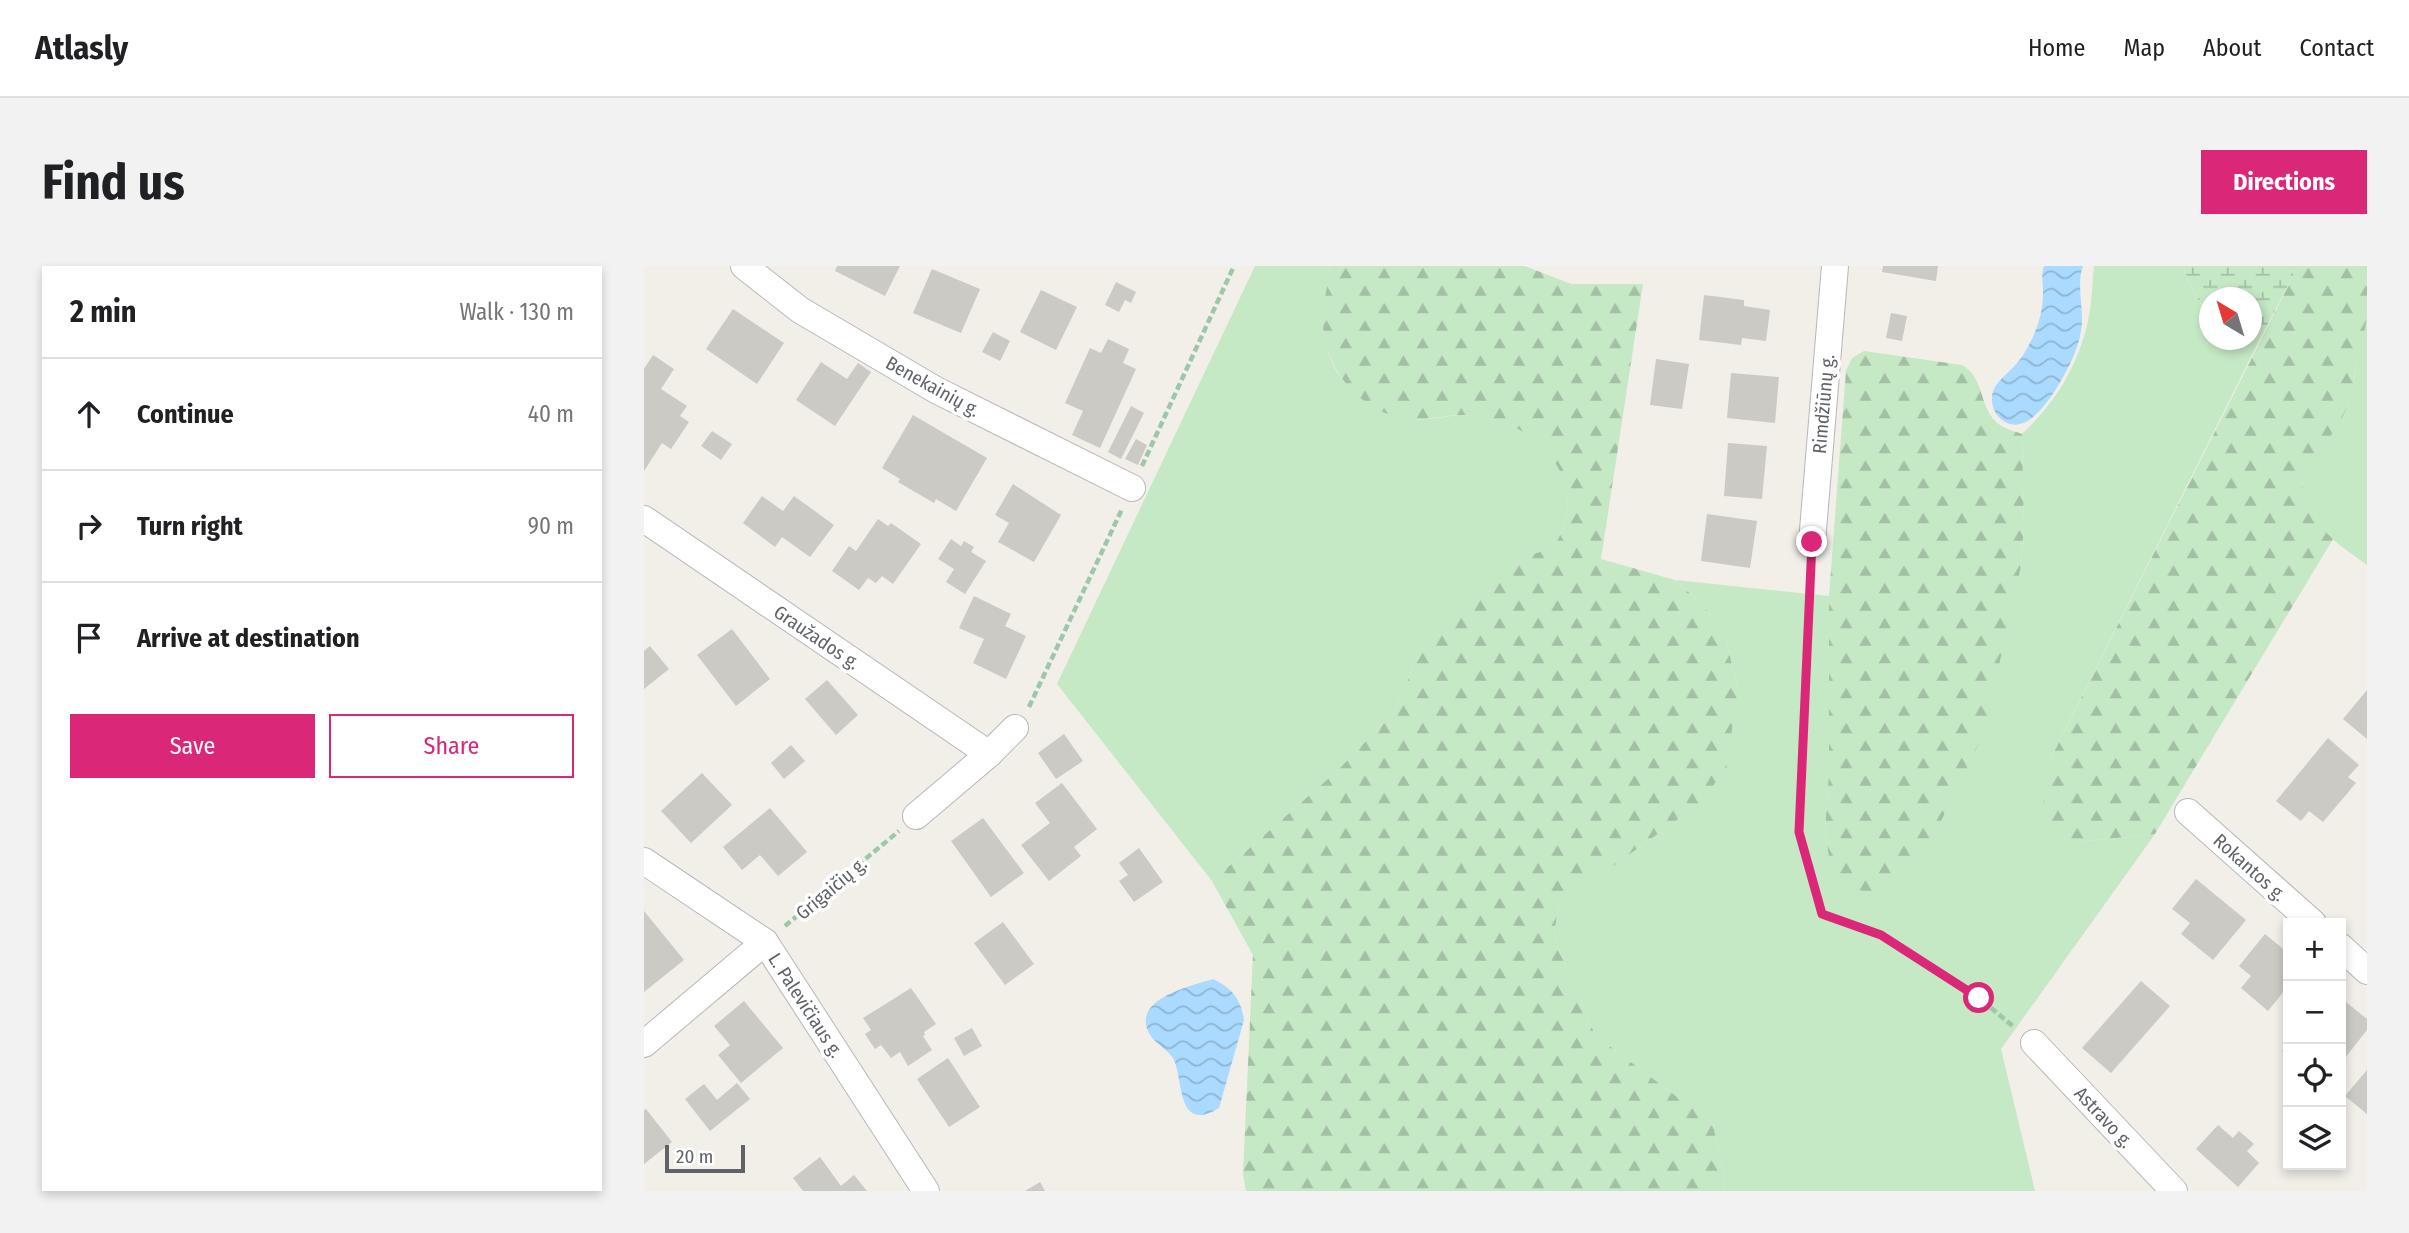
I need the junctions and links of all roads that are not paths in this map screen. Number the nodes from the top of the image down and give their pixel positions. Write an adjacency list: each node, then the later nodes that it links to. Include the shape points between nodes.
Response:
1 (744, 266): 3 (street, Benekainių g., via 800,310 936,390)
2 (1835, 266): 5 (street, Rimdžiūnų g.)
3 (1132, 488)
4 (644, 519): 7 (street, Graužados g.)
5 (1812, 542)
6 (1015, 728): 7 (street)
7 (989, 754): 9 (street)
8 (2188, 812): 11 (street, Rokantos g.)
9 (916, 816)
10 (644, 861): 12 (street, L. Palevičiaus g.)
11 (2307, 918)
12 (765, 943): 16 (street); 17 (street, L. Palevičiaus g.)
13 (2346, 952): 14 (street)
14 (2367, 971)
15 (2034, 1043): 18 (street, Astravo g.)
16 (644, 1044)
17 (926, 1191)
18 (2174, 1191)

